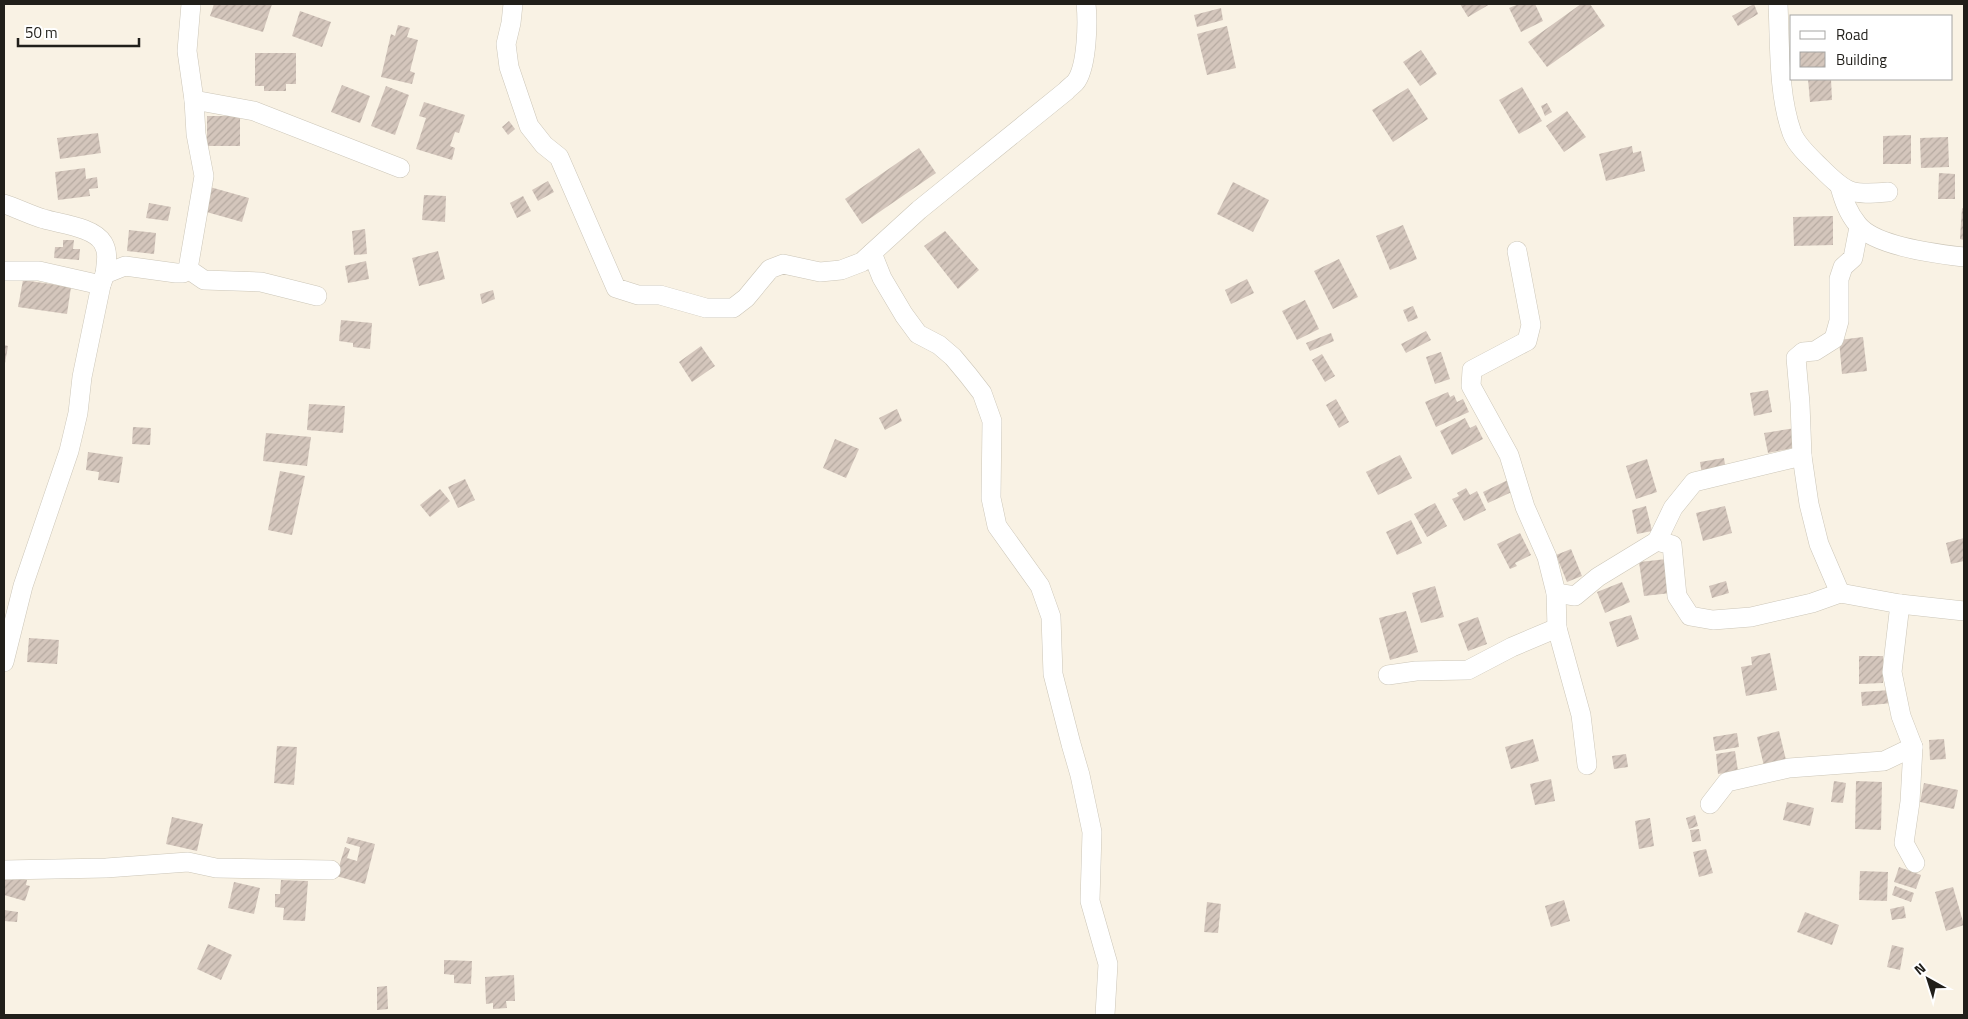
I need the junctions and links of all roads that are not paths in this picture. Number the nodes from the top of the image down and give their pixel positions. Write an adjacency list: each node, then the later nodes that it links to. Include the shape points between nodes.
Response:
1 (191, 4): 5 (street, via 187,51)
2 (512, 4): 12 (street, via 506,44 509,67 529,126 559,157 616,288 706,308 733,308 746,298 770,269 783,264 820,272 841,270 862,262)
3 (1086, 4): 12 (street, via 1085,50 1077,80 919,210)
4 (1778, 4): 7 (street, via 1784,98 1793,134 1807,155)
5 (194, 100): 6 (street, via 254,111); 14 (street, via 204,176)
6 (400, 168)
7 (1840, 187): 8 (street, via 1860,194); 10 (street, via 1846,208)
8 (1888, 192)
9 (4, 204): 16 (street, via 93,234 103,243 107,258)
10 (1859, 227): 13 (street, via 1883,241); 18 (street, via 1853,258 1843,267 1839,280 1839,322 1834,338 1815,351 1803,352 1796,358)
11 (1517, 251): 20 (street, via 1531,325 1527,341 1472,370 1471,386 1509,455 1525,507 1547,557)
12 (872, 253): 33 (street, via 882,278 904,315 918,334 953,357 982,393 992,421 991,498 997,526 1040,586 1051,617 1053,674 1092,832 1090,901 1108,964)
13 (1964, 257)
14 (188, 269): 16 (street, via 184,273 176,273 126,266); 17 (street, via 204,280 261,282)
15 (4, 271): 16 (street, via 39,271)
16 (103, 279): 25 (street, via 82,377 78,413 23,586)
17 (317, 296)
18 (1802, 456): 19 (street, via 1694,482 1673,508); 21 (street, via 1819,544)
19 (1657, 541): 20 (street, via 1575,596); 21 (street, via 1672,545 1676,596 1690,616 1713,620 1752,617)
20 (1556, 593): 24 (street)
21 (1840, 593): 22 (street)
22 (1900, 604): 23 (street); 27 (street, via 1892,672 1901,716)
23 (1964, 611)
24 (1557, 628): 26 (street, via 1468,670); 28 (street, via 1581,715)
25 (4, 662)
26 (1388, 675)
27 (1913, 746): 29 (street, via 1884,762 1789,768 1727,782); 30 (street, via 1904,843)
28 (1587, 765)
29 (1710, 804)
30 (1915, 863)
31 (4, 870): 32 (street, via 188,862 216,868)
32 (331, 870)
33 (1106, 1015)

